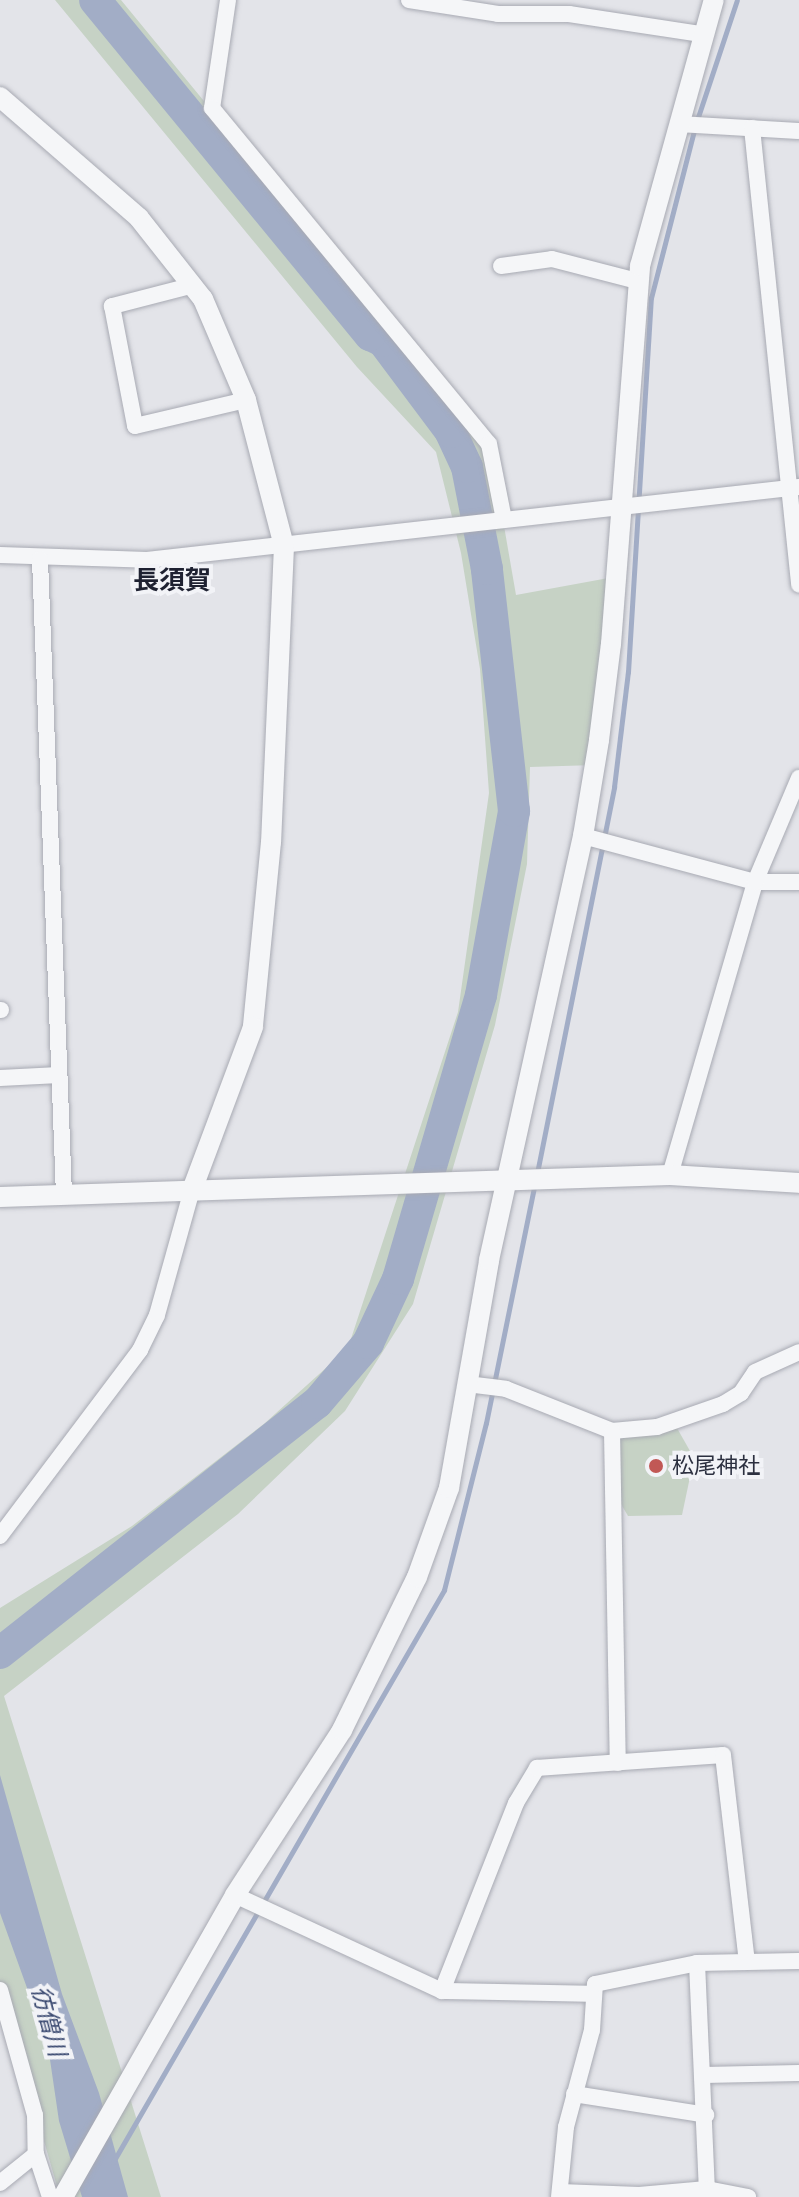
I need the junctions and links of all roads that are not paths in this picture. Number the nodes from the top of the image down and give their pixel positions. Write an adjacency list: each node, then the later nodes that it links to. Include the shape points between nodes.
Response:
1 (228, 0): 16 (street, via 212,108 489,444)
2 (409, 0): 4 (street)
3 (714, 0): 5 (street)
4 (466, 5): 5 (street)
5 (702, 34): 7 (street)
6 (0, 97): 12 (street, via 139,218)
7 (678, 124): 8 (street); 11 (street)
8 (752, 128): 9 (street); 14 (street)
9 (799, 131)
10 (501, 266): 11 (street, via 552,259)
11 (637, 281): 15 (street)
12 (194, 285): 13 (street, via 225,341); 13 (street, via 112,306 135,426)
13 (246, 400): 17 (street)
14 (794, 488): 15 (street); 20 (street)
15 (623, 504): 16 (street); 22 (street, via 611,644)
16 (504, 520): 17 (street)
17 (284, 546): 19 (street, via 147,560); 30 (street, via 271,842 253,1027)
18 (0, 555): 19 (street)
19 (40, 559): 25 (street)
20 (799, 585)
21 (799, 778): 23 (street)
22 (583, 836): 23 (street); 28 (street)
23 (755, 882): 24 (street); 27 (street)
24 (799, 882)
25 (59, 1075): 26 (street); 31 (street)
26 (0, 1078)
27 (670, 1175): 28 (street); 29 (street)
28 (505, 1182): 30 (street); 34 (street)
29 (799, 1183)
30 (192, 1190): 31 (street); 36 (street, via 157,1315 140,1350)
31 (64, 1194): 32 (street)
32 (1, 1195)
33 (799, 1352): 35 (street, via 755,1372 741,1393 723,1404 657,1427)
34 (467, 1384): 35 (street, via 506,1389); 38 (street, via 449,1488 417,1577 342,1730)
35 (612, 1431): 37 (street)
36 (0, 1536)
37 (618, 1763): 40 (street, via 723,1755); 43 (street, via 537,1768 516,1803)
38 (235, 1895): 43 (street); 54 (street)
39 (799, 1961): 40 (street)
40 (747, 1962): 41 (street)
41 (697, 1963): 44 (street, via 609,1978 595,1984); 46 (street)
42 (0, 1990): 49 (street, via 35,2115)
43 (442, 1991): 44 (street)
44 (593, 1994): 47 (street, via 592,2030)
45 (799, 2073): 46 (street)
46 (704, 2075): 48 (street)
47 (574, 2094): 48 (street); 52 (street)
48 (706, 2115): 51 (street)
49 (36, 2154): 50 (street); 53 (street)
50 (0, 2183)
51 (707, 2189): 52 (street); 55 (street)
52 (560, 2195)
53 (50, 2197)
54 (63, 2197)
55 (748, 2197)

